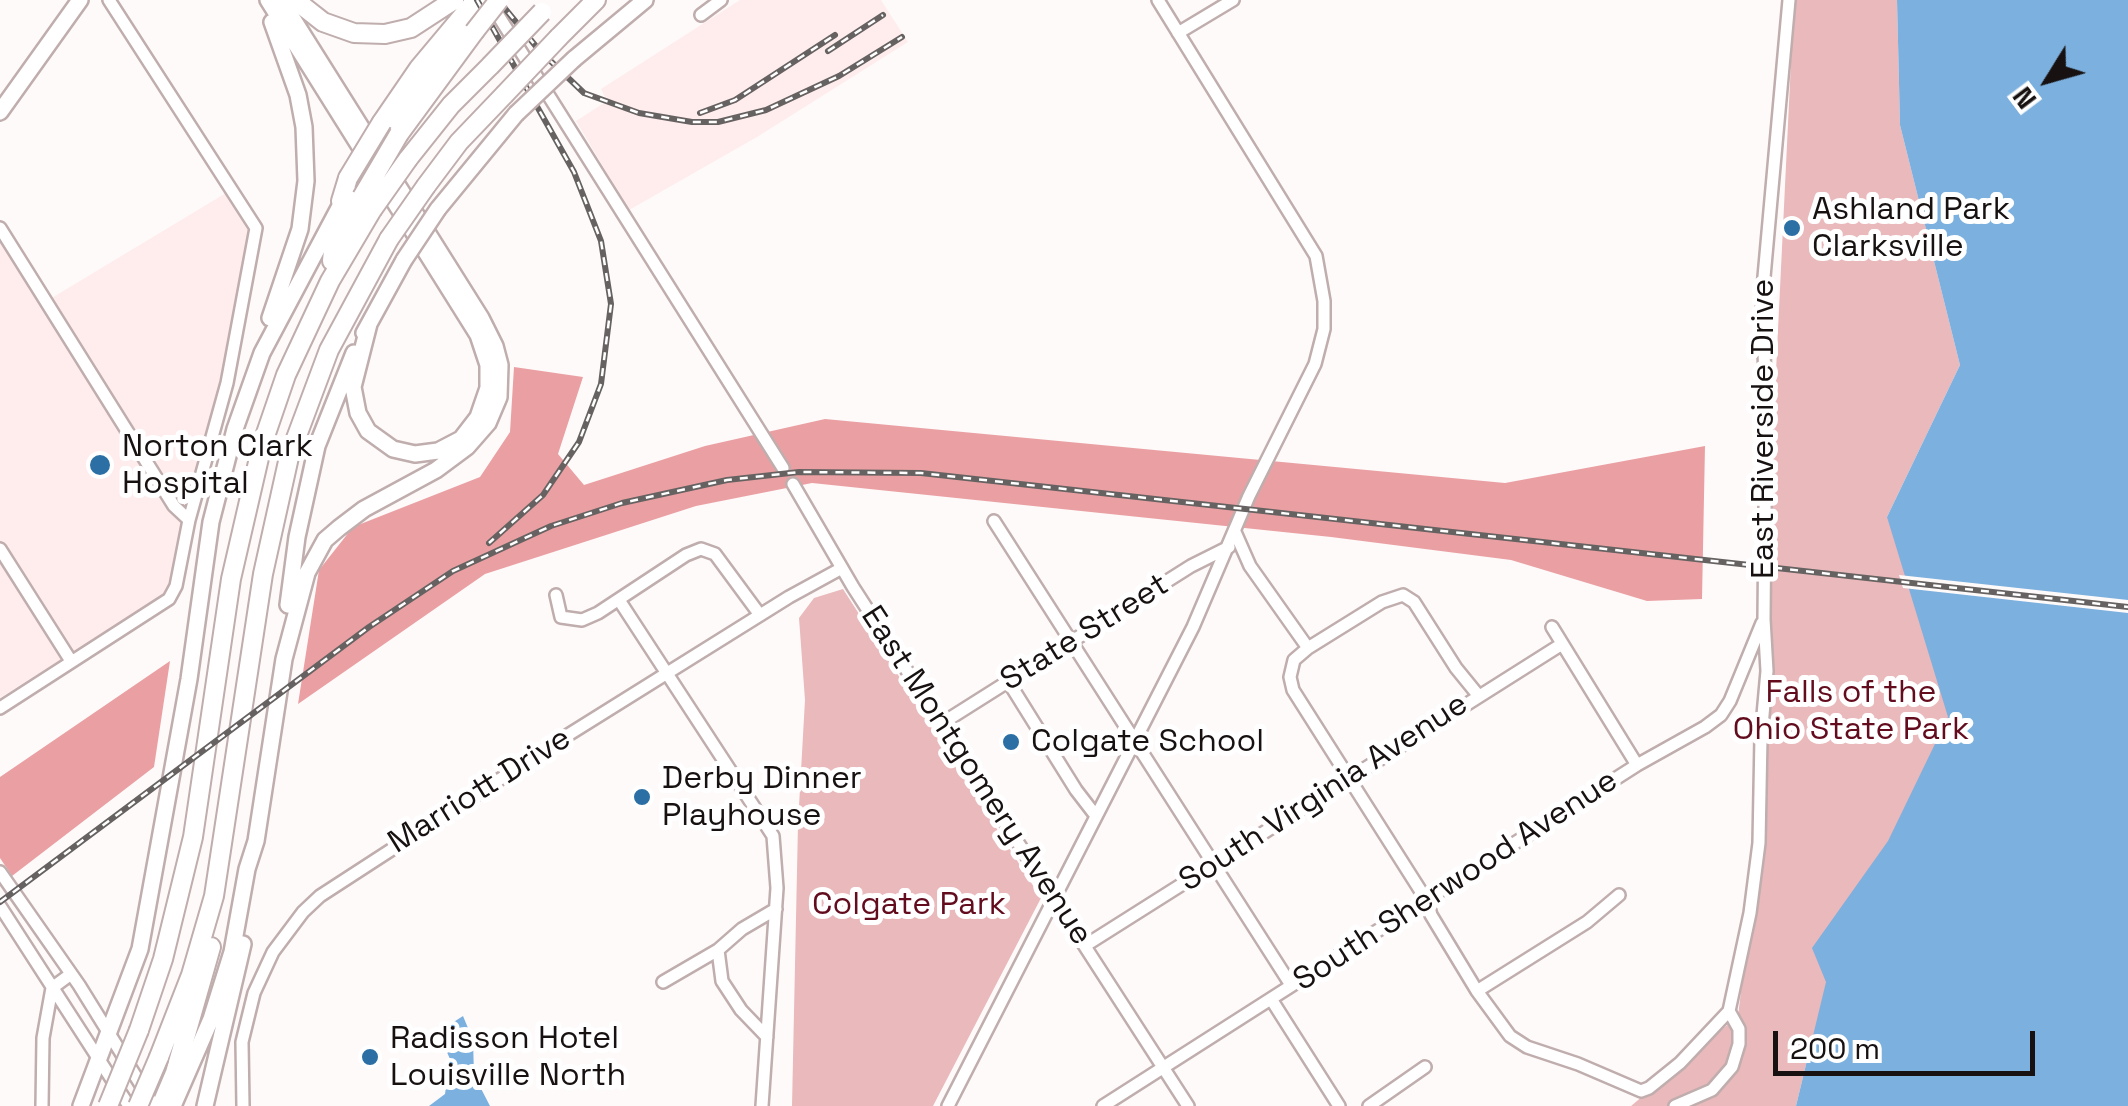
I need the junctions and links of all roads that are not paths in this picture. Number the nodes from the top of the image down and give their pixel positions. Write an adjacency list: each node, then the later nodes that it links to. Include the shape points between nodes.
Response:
1 (80, 0): 21 (main road)
2 (109, 0): 29 (street, via 253,222 227,382)
3 (265, 0): 25 (main road, via 484,349 485,402 455,443 408,453 368,431 353,387); 26 (main road, via 298,94 306,181 300,229)
4 (282, 0): 43 (main road, via 481,318 501,380 494,412 467,448 364,509 326,540 306,573)
5 (295, 0): 6 (highway, via 323,22 384,34 411,28)
6 (454, 0)
7 (476, 0): 19 (highway)
8 (494, 0): 19 (highway, bridge); 27 (street)
9 (596, 0): 58 (highway, bridge, via 459,142 389,240 329,350 274,515)
10 (645, 0): 18 (main road)
11 (656, 0): 18 (main road)
12 (721, 0): 17 (street)
13 (1158, 0): 20 (street)
14 (1233, 0): 20 (street)
15 (1788, 0): 38 (street, East Riverside Drive, via 1762,298)
16 (548, 6): 22 (highway, bridge, via 408,159)
17 (701, 14)
18 (617, 23): 25 (main road, bridge, via 516,114 438,209)
19 (467, 26): 22 (highway, bridge, via 390,128)
20 (1178, 33): 31 (street, via 1316,256 1324,301 1315,364)
21 (0, 112)
22 (359, 192): 23 (highway); 82 (highway, bridge, via 330,281 286,375 248,500 192,837 163,960)
23 (340, 201): 26 (main road)
24 (0, 228): 29 (street)
25 (369, 324): 43 (main road, via 317,446 297,537)
26 (262, 353): 74 (main road, via 211,522 140,950)
27 (784, 468)
28 (793, 484): 34 (street, East Montgomery Avenue)
29 (189, 520): 44 (street, via 169,599)
30 (994, 521): 40 (street)
31 (1235, 532): 32 (street); 42 (street, via 1250,566)
32 (1229, 547): 40 (street, State Street); 50 (street)
33 (1, 551): 44 (street)
34 (842, 568): 37 (street, Marriott Drive); 49 (street, East Montgomery Avenue)
35 (556, 595): 36 (street, via 566,620 582,620)
36 (619, 600): 37 (street, via 701,549 714,554); 45 (street)
37 (760, 615): 45 (street, Marriott Drive)
38 (1764, 619): 51 (street, South Sherwood Avenue, via 1721,715); 73 (street, East Riverside Drive, via 1768,671 1759,843)
39 (1552, 627): 41 (street)
40 (1072, 641): 46 (street, State Street); 50 (street)
41 (1562, 644): 47 (street, South Virginia Avenue); 51 (street)
42 (1308, 648): 47 (street, via 1403,596 1414,602); 52 (street, via 1294,660 1293,690)
43 (284, 659): 54 (main road)
44 (71, 660): 48 (street)
45 (668, 672): 62 (street, via 773,836); 87 (street, Marriott Drive, via 338,882 303,912 273,952 254,994 242,1042)
46 (1008, 682): 49 (street, State Street); 53 (street)
47 (1478, 695): 52 (street, South Virginia Avenue)
48 (0, 708)
49 (944, 722): 59 (street, East Montgomery Avenue)
50 (1136, 740): 53 (street); 55 (street)
51 (1637, 766): 60 (street, South Sherwood Avenue)
52 (1350, 779): 55 (street, South Virginia Avenue); 60 (street)
53 (1096, 816): 59 (street)
54 (256, 841): 79 (main road, via 211,1019); 86 (main road, via 243,948)
55 (1213, 865): 65 (street, South Virginia Avenue); 69 (street)
56 (0, 872): 67 (street)
57 (1619, 895): 71 (street)
58 (214, 896): 79 (highway, via 212,942); 84 (highway, bridge, via 191,975)
59 (1054, 896): 63 (street, East Montgomery Avenue); 64 (street)
60 (1427, 901): 69 (street, South Sherwood Avenue); 71 (street)
61 (2, 908): 70 (street)
62 (776, 909): 66 (street); 75 (street)
63 (1072, 924): 64 (street, via 1057,919); 65 (street, East Montgomery Avenue)
64 (1036, 933): 89 (street)
65 (1086, 945): 77 (street, East Montgomery Avenue)
66 (718, 950): 68 (street); 75 (street, via 722,981)
67 (71, 974): 70 (street); 74 (street)
68 (663, 982)
69 (1292, 985): 72 (street, South Sherwood Avenue)
70 (52, 988): 76 (street); 80 (street)
71 (1478, 991): 73 (street, via 1516,1041 1641,1091 1680,1063)
72 (1271, 999): 77 (street, South Sherwood Avenue); 92 (street)
73 (1729, 1011): 94 (street, via 1739,1029 1732,1067 1712,1090)
74 (108, 1036): 76 (main road); 85 (street)
75 (767, 1037): 88 (street)
76 (100, 1062): 81 (main road); 83 (street)
77 (1163, 1067): 90 (street, South Sherwood Avenue); 91 (street, East Montgomery Avenue)
78 (1426, 1067): 93 (street)
79 (171, 1096): 85 (highway)
80 (42, 1106)
81 (81, 1106)
82 (108, 1106)
83 (129, 1106)
84 (138, 1106)
85 (158, 1106)
86 (205, 1106)
87 (243, 1106)
88 (762, 1106)
89 (948, 1106)
90 (1103, 1106)
91 (1188, 1106)
92 (1339, 1106)
93 (1369, 1106)
94 (1675, 1106)

